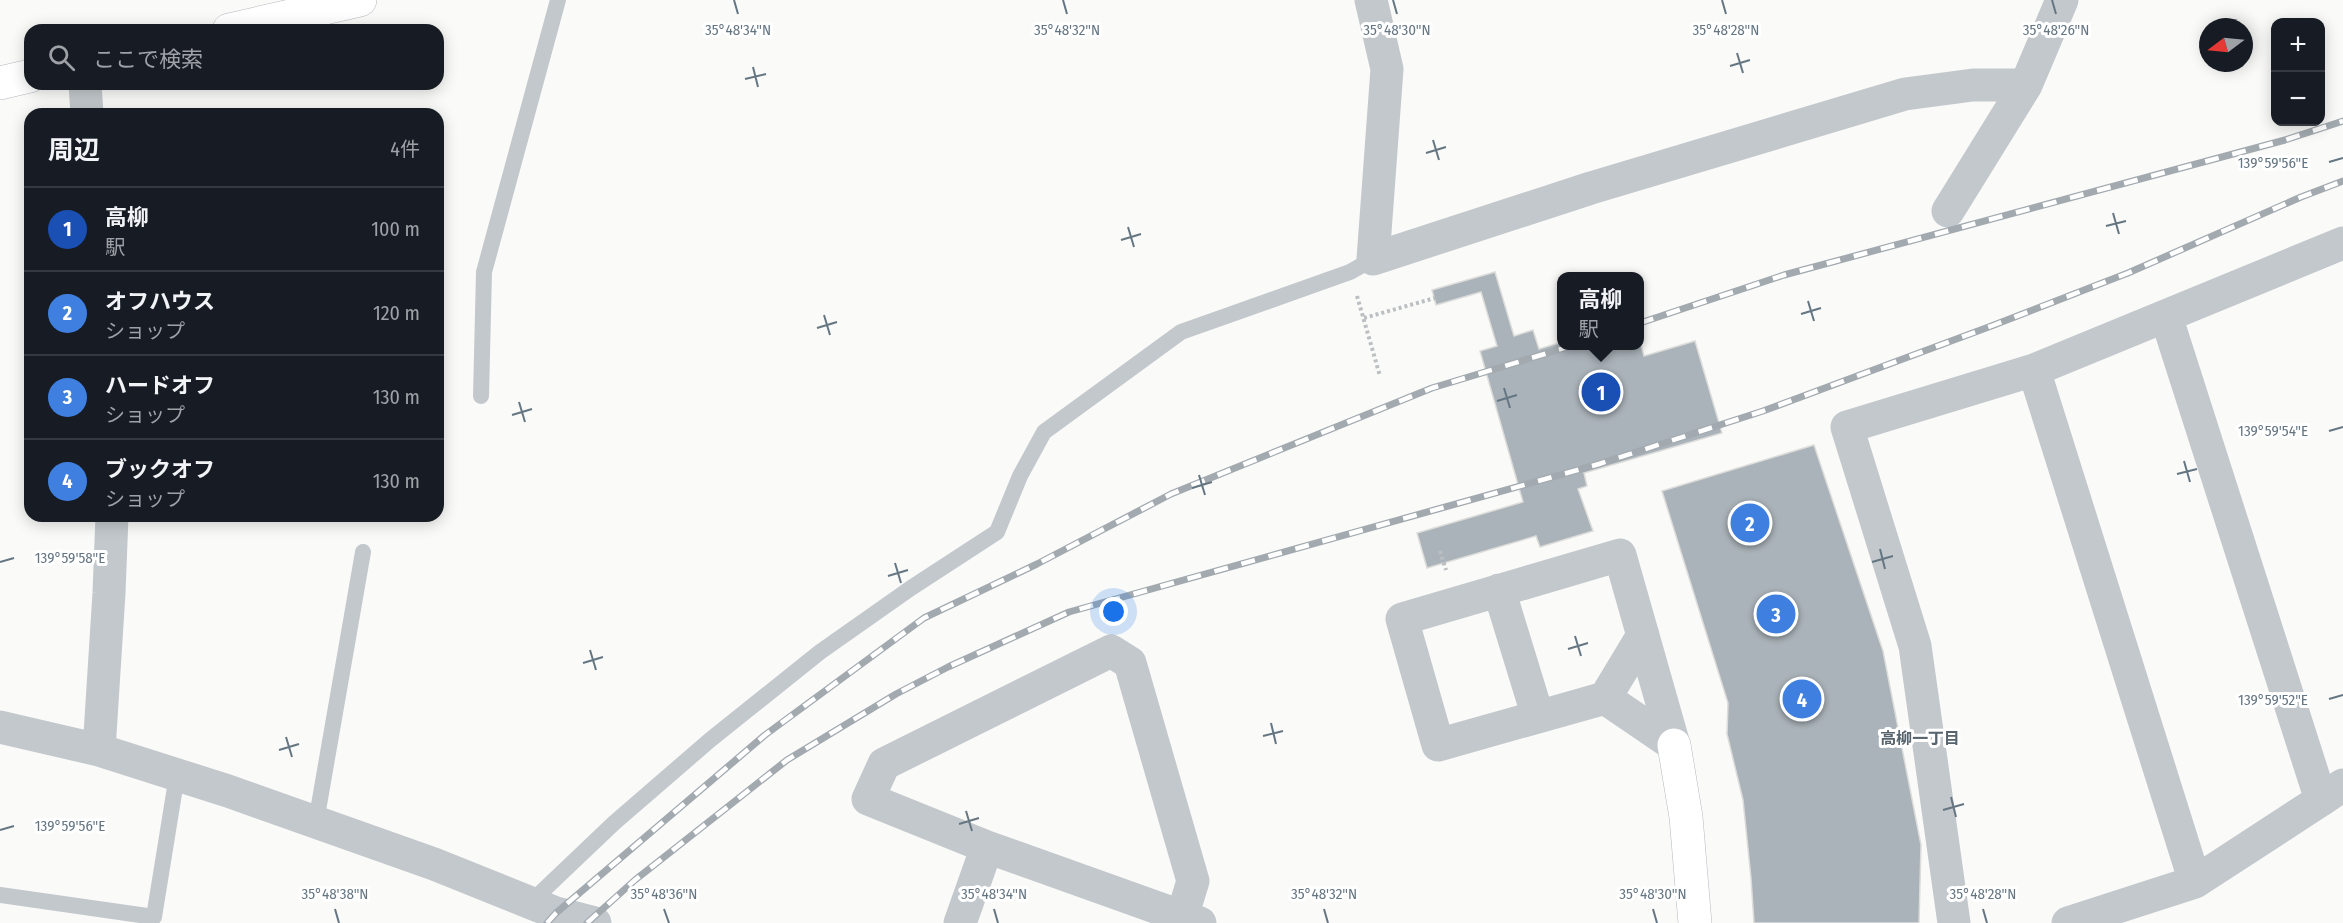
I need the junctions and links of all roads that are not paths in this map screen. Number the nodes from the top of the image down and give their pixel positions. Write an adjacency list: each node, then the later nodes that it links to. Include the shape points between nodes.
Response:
1 (360, 0): 5 (street)
2 (558, 0): 16 (lane, via 484,272)
3 (1371, 0): 13 (street, via 1387,69)
4 (2062, 0): 8 (street)
5 (255, 24)
6 (24, 77): 7 (street)
7 (0, 83)
8 (2026, 85): 11 (street); 13 (street, via 1973,85 1905,94 1591,188)
9 (85, 90): 10 (street)
10 (87, 108)
11 (1948, 211)
12 (2343, 243): 14 (street)
13 (1362, 266): 32 (lane, via 1181,332 1044,432 1020,476 997,532 820,652 719,732)
14 (2166, 316): 15 (street); 27 (street)
15 (2034, 370): 30 (street); 37 (street, via 1847,427 1915,646)
16 (481, 396)
17 (112, 522): 25 (street)
18 (363, 552): 28 (lane)
19 (1499, 590): 20 (street, via 1620,555); 22 (street); 22 (street, via 1402,618 1438,745)
20 (1643, 635): 21 (street); 24 (street)
21 (1605, 698): 22 (street); 24 (street)
22 (1538, 717)
23 (0, 726): 25 (street)
24 (1674, 745): 36 (street, via 1686,817)
25 (99, 750): 26 (street)
26 (177, 775): 28 (street); 31 (lane, via 154,917)
27 (2332, 792): 30 (street)
28 (316, 822): 32 (street)
29 (987, 847): 33 (street); 33 (street, via 868,798 884,764 1112,651 1130,663 1193,881); 35 (street)
30 (2195, 882): 38 (street)
31 (0, 895)
32 (531, 902): 34 (street)
33 (1191, 920)
34 (595, 923)
35 (960, 923)
36 (1695, 923)
37 (1954, 923)
38 (2068, 923)

